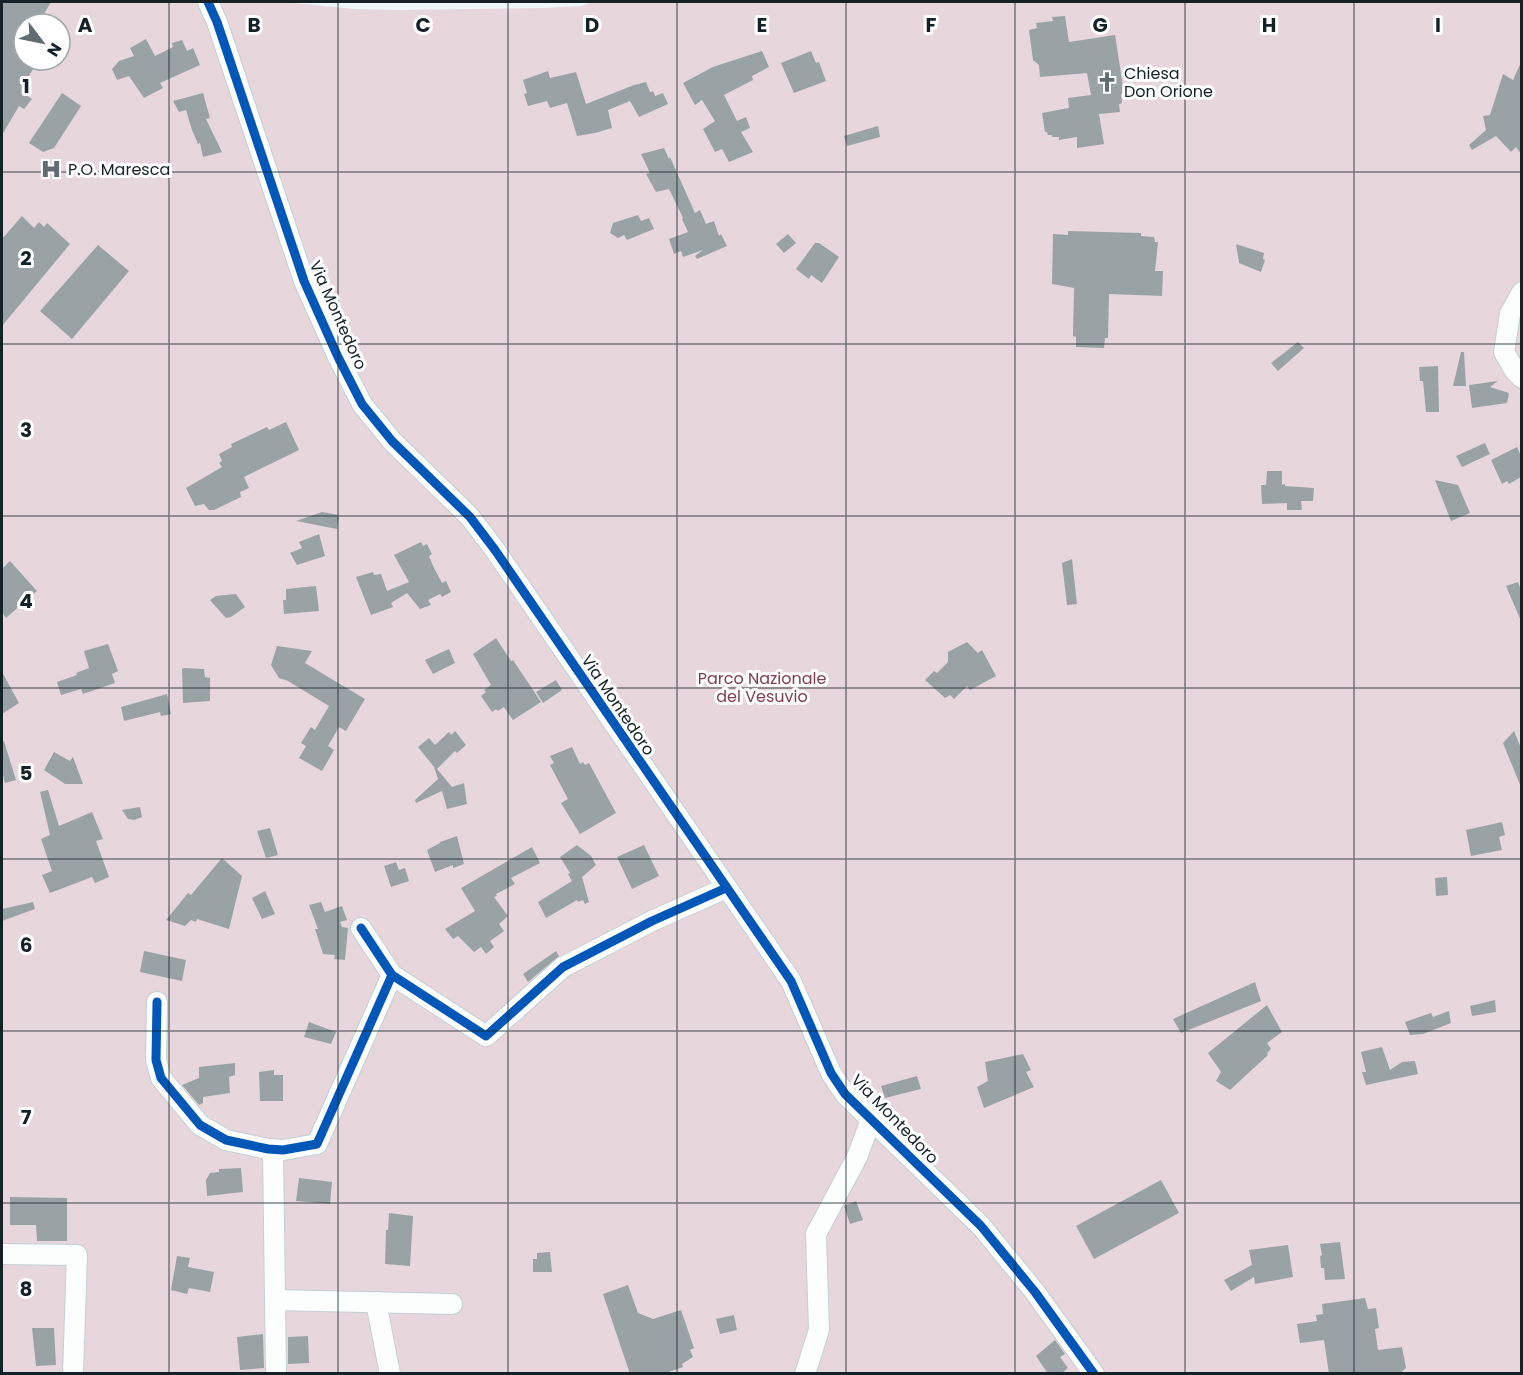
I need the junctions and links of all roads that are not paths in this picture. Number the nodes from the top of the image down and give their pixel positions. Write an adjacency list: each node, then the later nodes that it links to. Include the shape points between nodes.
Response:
1 (208, 2): 4 (street, Via Montedoro, via 304,281 362,404 392,441 470,517 495,550)
2 (1521, 292): 3 (street, via 1510,314 1504,352)
3 (1521, 378)
4 (726, 888): 6 (street, via 562,967 486,1036); 8 (street, Via Montedoro, via 791,981 831,1073)
5 (361, 928): 6 (street)
6 (392, 975): 9 (street, via 317,1144)
7 (157, 1002): 9 (street, via 156,1060 161,1078 200,1125 212,1133 226,1140)
8 (871, 1120): 17 (street, via 857,1156 816,1234 819,1330); 18 (street, Via Montedoro, via 981,1226)
9 (273, 1149): 11 (street)
10 (2, 1254): 14 (street, via 77,1255)
11 (275, 1300): 12 (street); 15 (street)
12 (376, 1302): 13 (street); 16 (street)
13 (452, 1304)
14 (73, 1374)
15 (276, 1374)
16 (390, 1374)
17 (805, 1374)
18 (1094, 1374)

